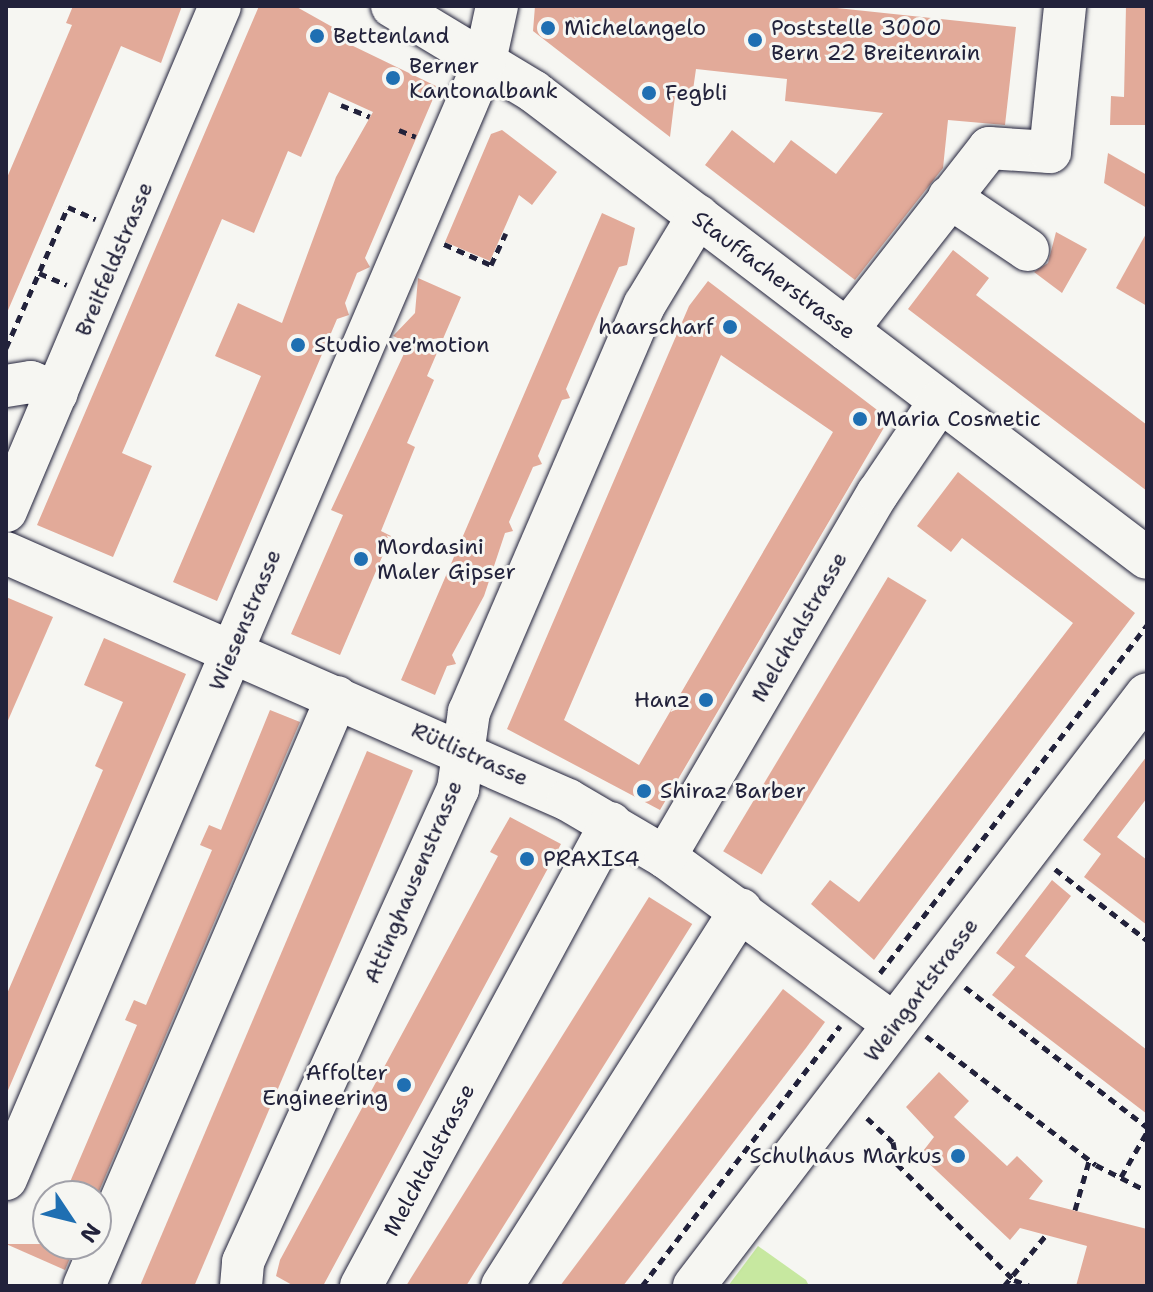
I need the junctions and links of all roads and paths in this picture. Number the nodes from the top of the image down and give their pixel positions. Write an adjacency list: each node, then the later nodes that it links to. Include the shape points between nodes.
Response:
1 (220, 6): 19 (street, Breitfeldstrasse, via 168,95)
2 (392, 6): 5 (street, Stauffacherstrasse)
3 (497, 6): 5 (street, Wiesenstrasse)
4 (1065, 6): 8 (street, via 1050,152 989,148)
5 (485, 61): 9 (street, Stauffacherstrasse); 26 (street, Wiesenstrasse)
6 (341, 105): 7 (path)
7 (370, 117)
8 (949, 197): 13 (street); 16 (street)
9 (698, 216): 16 (street, Stauffacherstrasse); 29 (street, Attinghausenstrasse, via 645,304 465,721)
10 (95, 219): 14 (path, via 68,207)
11 (506, 233): 12 (path, via 491,265)
12 (428, 237)
13 (1028, 250)
14 (39, 273): 15 (path); 17 (path)
15 (66, 285)
16 (847, 330): 20 (street, Stauffacherstrasse)
17 (6, 348)
18 (6, 386): 19 (street, via 31,382)
19 (57, 393): 21 (street, Breitfeldstrasse)
20 (940, 401): 24 (street, Stauffacherstrasse); 31 (street, Melchtalstrasse, via 878,493)
21 (23, 424): 22 (street, Breitfeldstrasse)
22 (6, 511)
23 (6, 553): 26 (street, Rütlistrasse)
24 (1147, 558)
25 (1147, 625): 36 (path)
26 (231, 652): 28 (street, Rütlistrasse); 42 (street, Wiesenstrasse)
27 (1147, 694): 37 (street, Weingartstrasse)
28 (337, 697): 29 (street, Rütlistrasse); 47 (street)
29 (461, 748): 30 (street, Rütlistrasse); 48 (street, Attinghausenstrasse, via 458,789 243,1262)
30 (611, 823): 31 (street, Rütlistrasse); 49 (street, Melchtalstrasse)
31 (665, 857): 33 (street, Rütlistrasse)
32 (1045, 861): 34 (path)
33 (741, 909): 36 (street, Rütlistrasse); 50 (street)
34 (1147, 940)
35 (954, 979): 39 (path)
36 (861, 998): 37 (street, Rütlistrasse); 51 (path)
37 (905, 1026): 40 (path); 52 (street, Weingartstrasse)
38 (856, 1107): 46 (path, via 893,1142 897,1164)
39 (1147, 1129): 41 (path)
40 (1089, 1161): 41 (path); 44 (path)
41 (1121, 1177): 43 (path)
42 (6, 1179)
43 (1147, 1191)
44 (1075, 1210)
45 (1046, 1235): 46 (path)
46 (1014, 1280): 53 (path); 54 (path)
47 (84, 1286)
48 (241, 1286)
49 (361, 1286)
50 (502, 1286)
51 (642, 1286)
52 (694, 1286)
53 (1004, 1286)
54 (1030, 1286)

